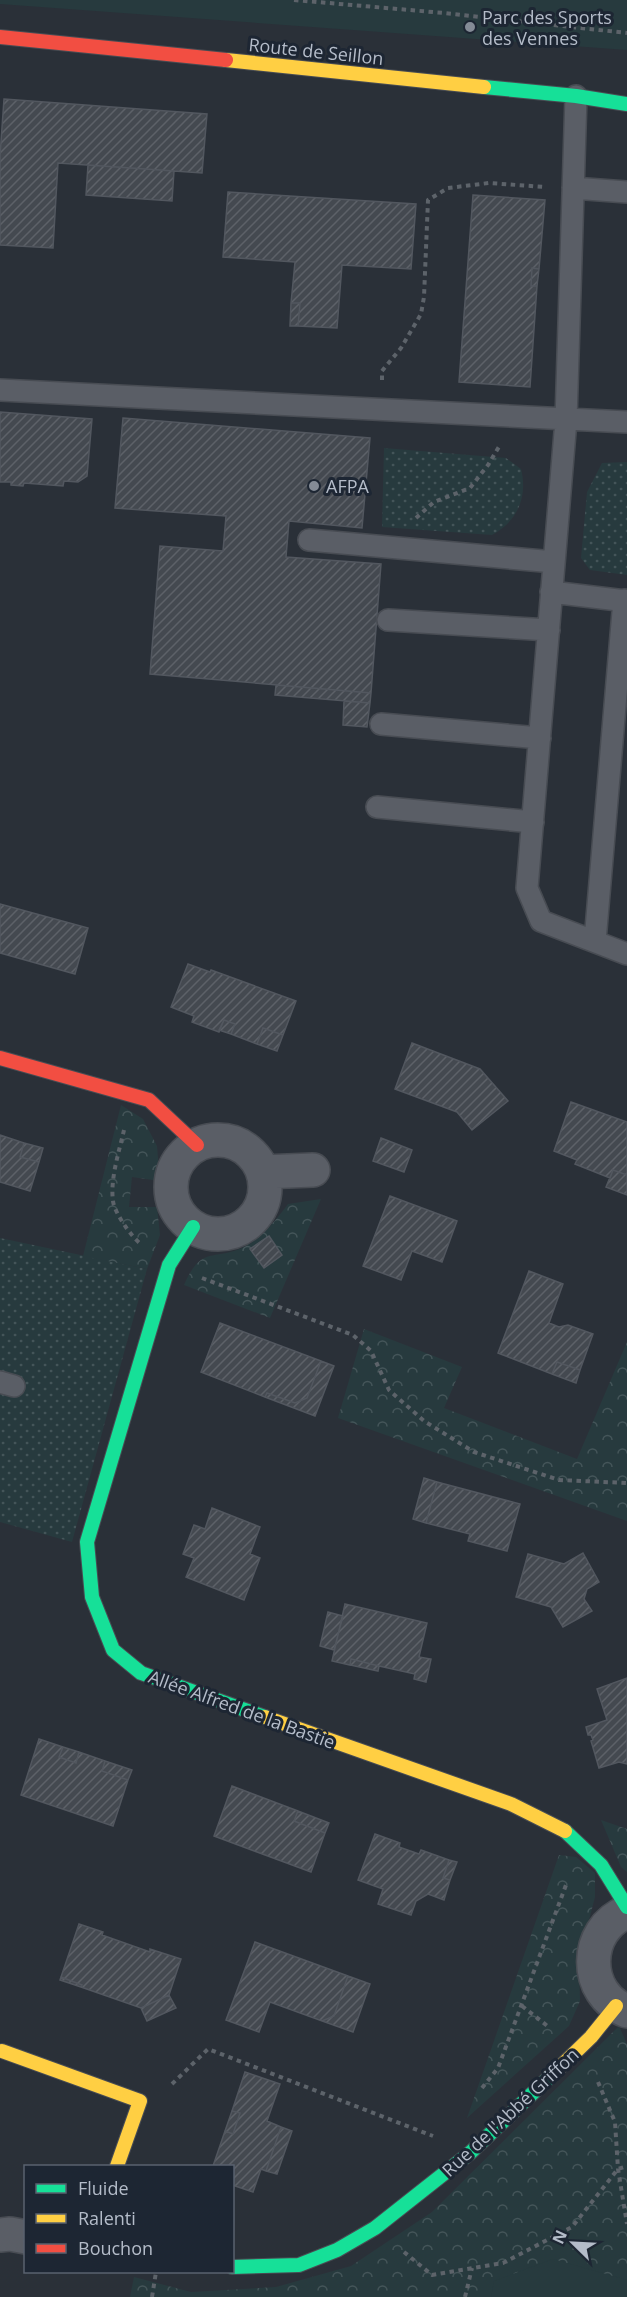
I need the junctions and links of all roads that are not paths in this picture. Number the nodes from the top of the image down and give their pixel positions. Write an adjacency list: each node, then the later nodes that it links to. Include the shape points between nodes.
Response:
1 (0, 37): 2 (street, Route de Seillon)
2 (576, 96): 3 (street, Route de Seillon); 4 (lane)
3 (627, 104)
4 (573, 188): 5 (lane); 7 (lane)
5 (627, 192)
6 (0, 390): 7 (lane)
7 (566, 420): 8 (lane); 10 (lane)
8 (627, 422)
9 (309, 540): 10 (lane)
10 (554, 562): 11 (lane)
11 (552, 592): 12 (lane); 14 (lane)
12 (625, 600): 19 (lane)
13 (388, 620): 14 (lane)
14 (549, 630): 16 (lane)
15 (381, 724): 16 (lane)
16 (540, 738): 18 (lane)
17 (377, 807): 18 (lane)
18 (533, 822): 19 (lane, via 527,888 541,921)
19 (595, 941): 20 (lane)
20 (627, 954)
21 (0, 1058): 22 (street, via 149,1100)
22 (197, 1145): 24 (street, via 224,1140 240,1145 253,1154); 25 (street, via 184,1155 171,1185 181,1216)
23 (313, 1170): 24 (street)
24 (263, 1172): 25 (street, via 266,1189 262,1204 241,1229 225,1234)
25 (193, 1227): 26 (street, Allée Alfred de la Bastie, via 169,1265 87,1542 92,1597 113,1650 141,1673 511,1804 569,1833 602,1865)
26 (627, 1907)
27 (627, 1912): 28 (street, via 606,1926 596,1941 592,1959 594,1977 603,1993)
28 (621, 2008): 33 (street, Rue de l'Abbé Griffon, via 470,2153 375,2228 337,2250 299,2265)
29 (2, 2051): 30 (street, via 140,2101)
30 (117, 2165)
31 (0, 2235): 32 (street)
32 (24, 2237)
33 (234, 2267)

